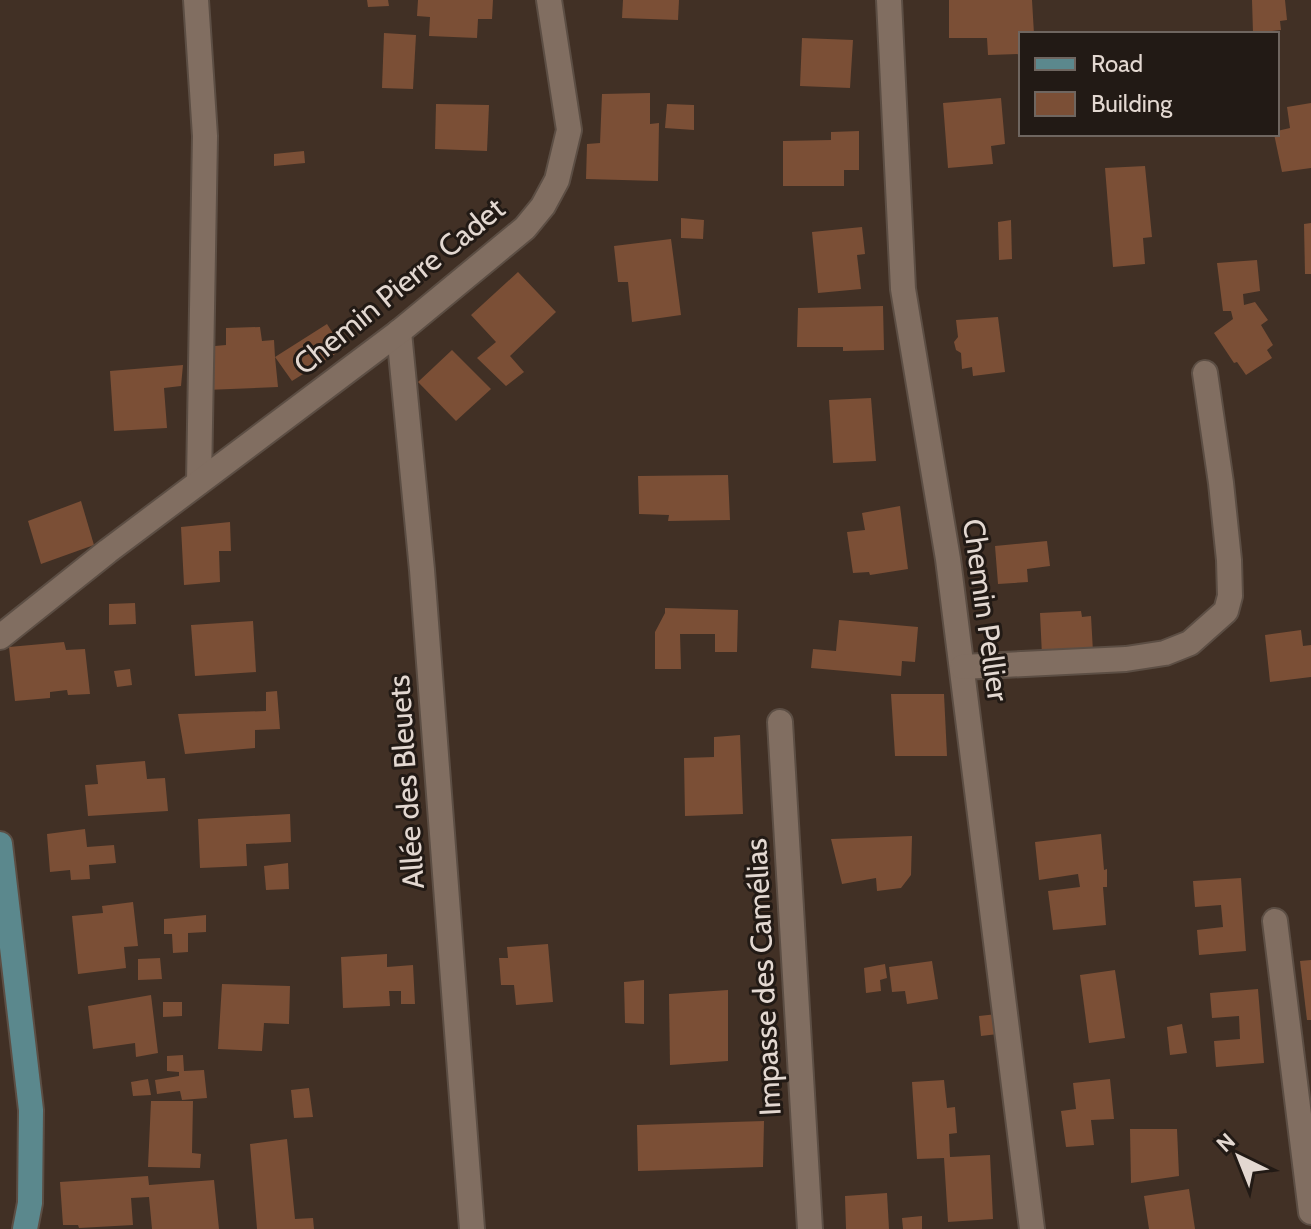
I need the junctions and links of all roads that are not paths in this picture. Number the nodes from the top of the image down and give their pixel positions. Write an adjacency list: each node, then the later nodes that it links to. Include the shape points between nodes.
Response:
1 (196, 0): 6 (street, via 205,136)
2 (549, 0): 4 (street, Chemin Pierre Cadet, via 569,130 557,180 525,228)
3 (889, 0): 8 (street, Chemin Pellier, via 903,289)
4 (399, 332): 6 (street, Chemin Pierre Cadet); 14 (street, Allée des Bleuets)
5 (1205, 373): 8 (street, via 1229,560 1226,611 1190,643 1165,653)
6 (199, 482): 7 (street, Chemin Pierre Cadet)
7 (0, 637)
8 (962, 667): 16 (street, Chemin Pellier)
9 (780, 722): 15 (street, Impasse des Camélias)
10 (0, 844): 13 (main road, via 31,1110)
11 (1275, 921): 12 (street)
12 (1311, 1212)
13 (28, 1228)
14 (472, 1229)
15 (810, 1229)
16 (1032, 1229)

